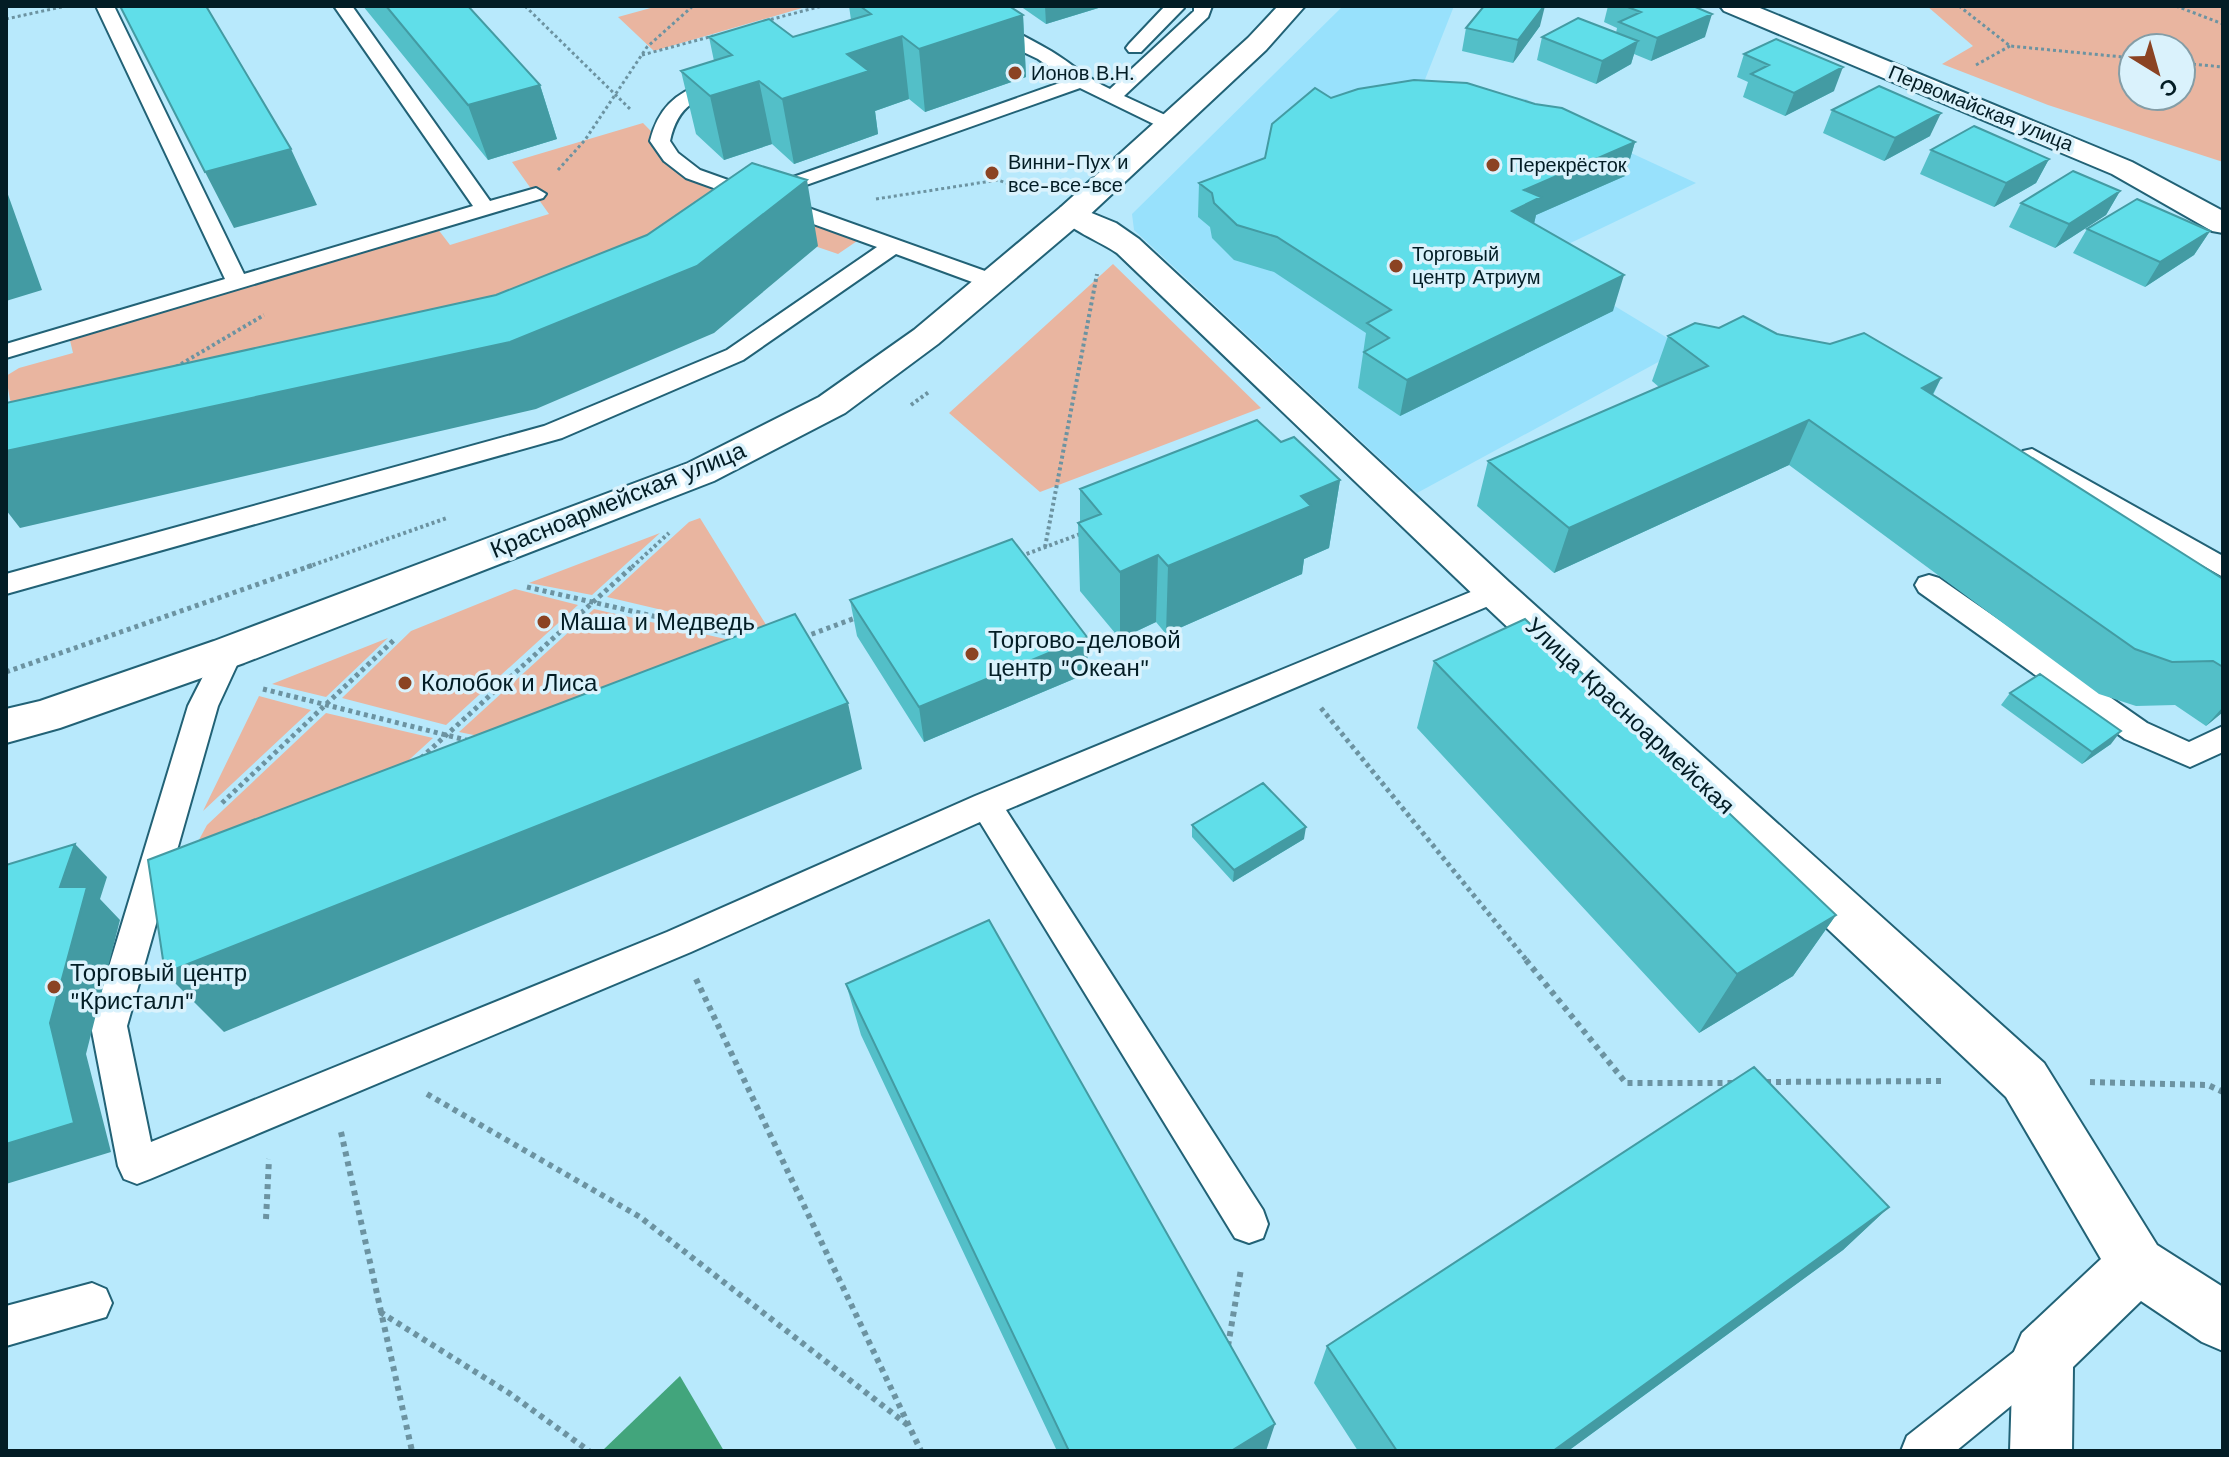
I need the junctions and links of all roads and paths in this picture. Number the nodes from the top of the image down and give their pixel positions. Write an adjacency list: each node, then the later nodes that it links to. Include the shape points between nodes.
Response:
1 (66, 6): 15 (path)
2 (105, 6): 38 (lane)
3 (343, 6): 32 (lane)
4 (525, 6): 26 (path)
5 (693, 6): 20 (path)
6 (822, 6): 16 (path)
7 (936, 6): 14 (lane)
8 (1174, 6): 25 (lane)
9 (1203, 6): 25 (lane, via 1202,13)
10 (1292, 6): 27 (street, Красноармейская улица)
11 (1733, 6): 35 (street, Первомайская улица, via 2094,155)
12 (1959, 6): 21 (path, via 2010,46)
13 (2176, 6): 17 (path)
14 (957, 14): 18 (lane); 25 (lane, via 1044,55)
15 (6, 21)
16 (755, 24)
17 (2223, 24)
18 (920, 25)
19 (714, 35): 20 (path)
20 (642, 55): 26 (path)
21 (2117, 56)
22 (2197, 65): 23 (path)
23 (2223, 67)
24 (745, 77): 28 (lane, via 689,94 663,120)
25 (1096, 89): 27 (lane); 30 (lane)
26 (617, 96): 28 (path); 29 (path)
27 (1169, 124): 33 (street, Красноармейская улица)
28 (660, 141): 30 (lane, via 693,174)
29 (536, 194): 32 (lane)
30 (747, 194): 31 (lane); 34 (lane)
31 (715, 207)
32 (485, 209): 38 (lane)
33 (1071, 213): 34 (path, via 998,180); 37 (street, Красноармейская улица); 43 (path); 49 (street, Улица Красноармейская, via 1128,246)
34 (799, 214): 36 (lane)
35 (2223, 224)
36 (891, 248): 37 (lane); 46 (lane, via 735,355 553,432)
37 (991, 281): 55 (street, Красноармейская улица, via 926,337 832,405 701,472)
38 (237, 282): 39 (lane)
39 (6, 351)
40 (2032, 457): 45 (lane)
41 (677, 526): 50 (path)
42 (1089, 531): 43 (path)
43 (1045, 547): 44 (path)
44 (1016, 558)
45 (2223, 568)
46 (6, 584)
47 (514, 584): 50 (path)
48 (1929, 585): 61 (lane, via 2136,731 2190,755)
49 (1495, 592): 56 (lane); 68 (street, Улица Красноармейская)
50 (592, 602): 53 (path); 60 (path)
51 (868, 613): 54 (path)
52 (398, 636): 58 (path)
53 (751, 639)
54 (794, 640)
55 (229, 652): 59 (street, Красноармейская улица); 71 (lane, via 203,706 109,1026 137,1166)
56 (1295, 676): 64 (lane); 70 (path, via 1626,1083)
57 (254, 686): 58 (path)
58 (326, 705): 60 (path); 65 (path)
59 (6, 726)
60 (447, 735): 62 (path); 63 (path)
61 (2223, 738)
62 (476, 742)
63 (411, 767)
64 (986, 805): 66 (lane); 73 (lane)
65 (212, 812)
66 (679, 942): 67 (lane); 81 (path)
67 (379, 1067): 71 (lane); 81 (path, via 640,1217)
68 (2025, 1080): 69 (path); 72 (path, via 2208,1085); 74 (street, Улица Красноармейская)
69 (1754, 1082)
70 (1738, 1083)
71 (333, 1085): 76 (path)
72 (2223, 1092)
73 (1249, 1224): 80 (path)
74 (2137, 1265): 77 (street, Улица Красноармейская); 79 (street)
75 (92, 1303): 78 (lane)
76 (380, 1311): 82 (path); 83 (path)
77 (2223, 1321)
78 (6, 1326)
79 (2043, 1354): 85 (lane); 86 (street)
80 (1225, 1360)
81 (909, 1426): 84 (path)
82 (412, 1451)
83 (589, 1451)
84 (921, 1451)
85 (1922, 1451)
86 (2041, 1451)

